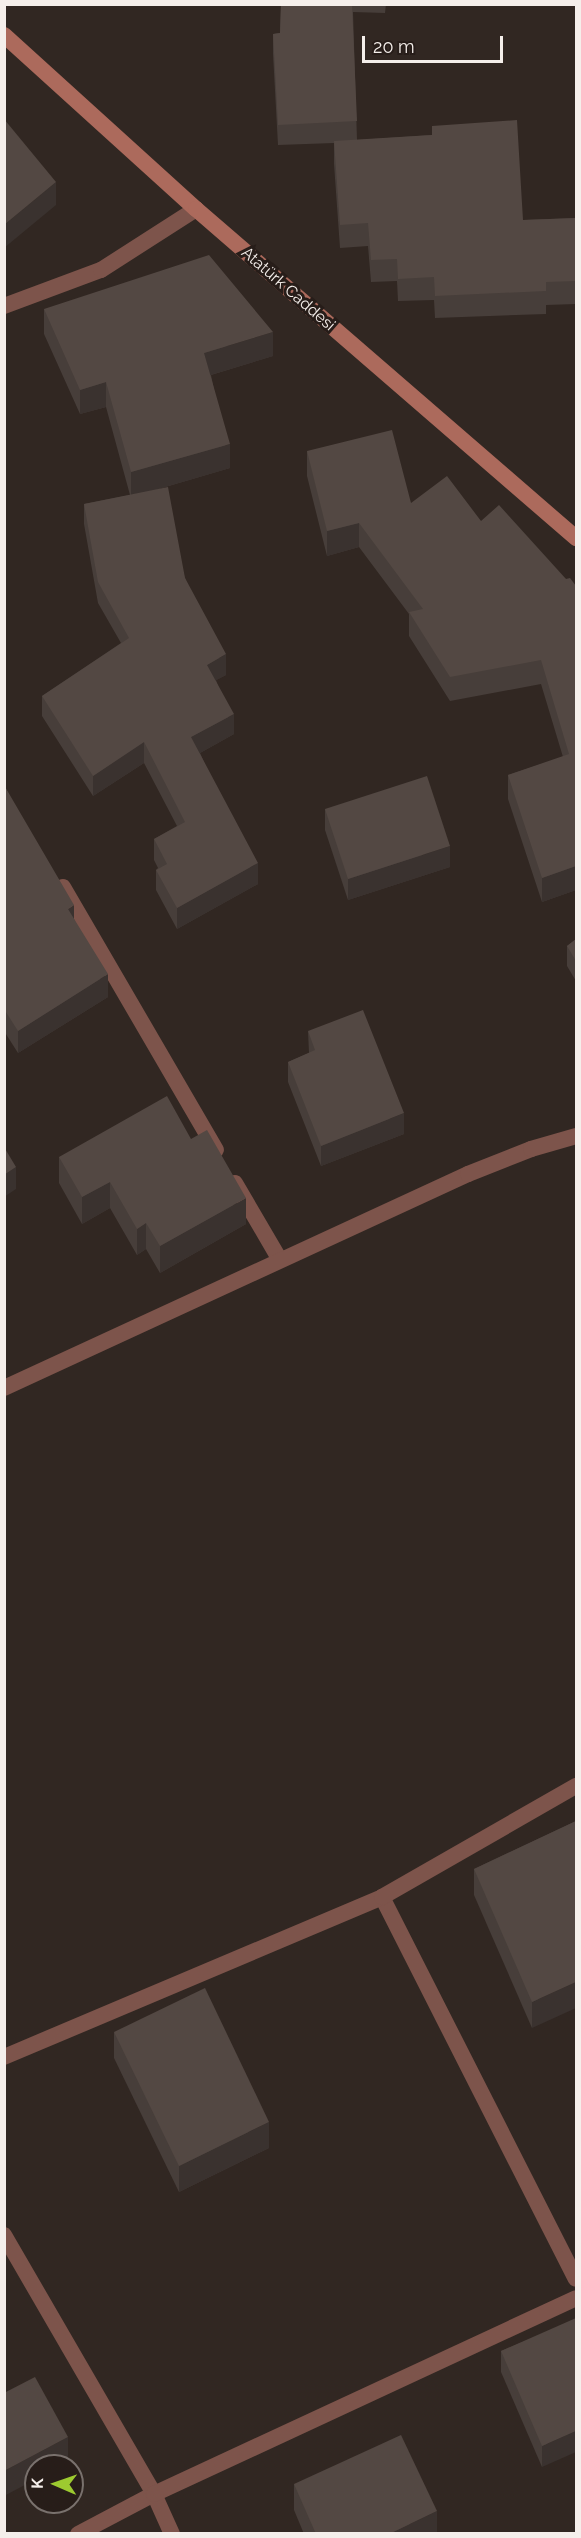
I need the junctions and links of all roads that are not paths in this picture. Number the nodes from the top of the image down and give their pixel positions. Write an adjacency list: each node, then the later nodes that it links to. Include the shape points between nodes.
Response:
1 (4, 35): 2 (main road, Atatürk Caddesi)
2 (196, 209): 3 (street, via 101,270); 4 (main road, Atatürk Caddesi)
3 (4, 306)
4 (576, 538)
5 (52, 868): 7 (street)
6 (576, 1136): 7 (street, via 468,1173)
7 (280, 1260): 8 (street)
8 (4, 1388)
9 (576, 1786): 10 (street)
10 (382, 1896): 11 (street); 13 (street)
11 (4, 2057)
12 (4, 2235): 15 (street)
13 (576, 2279)
14 (576, 2298): 15 (street)
15 (154, 2494): 16 (street); 17 (street)
16 (78, 2534)
17 (172, 2534)

